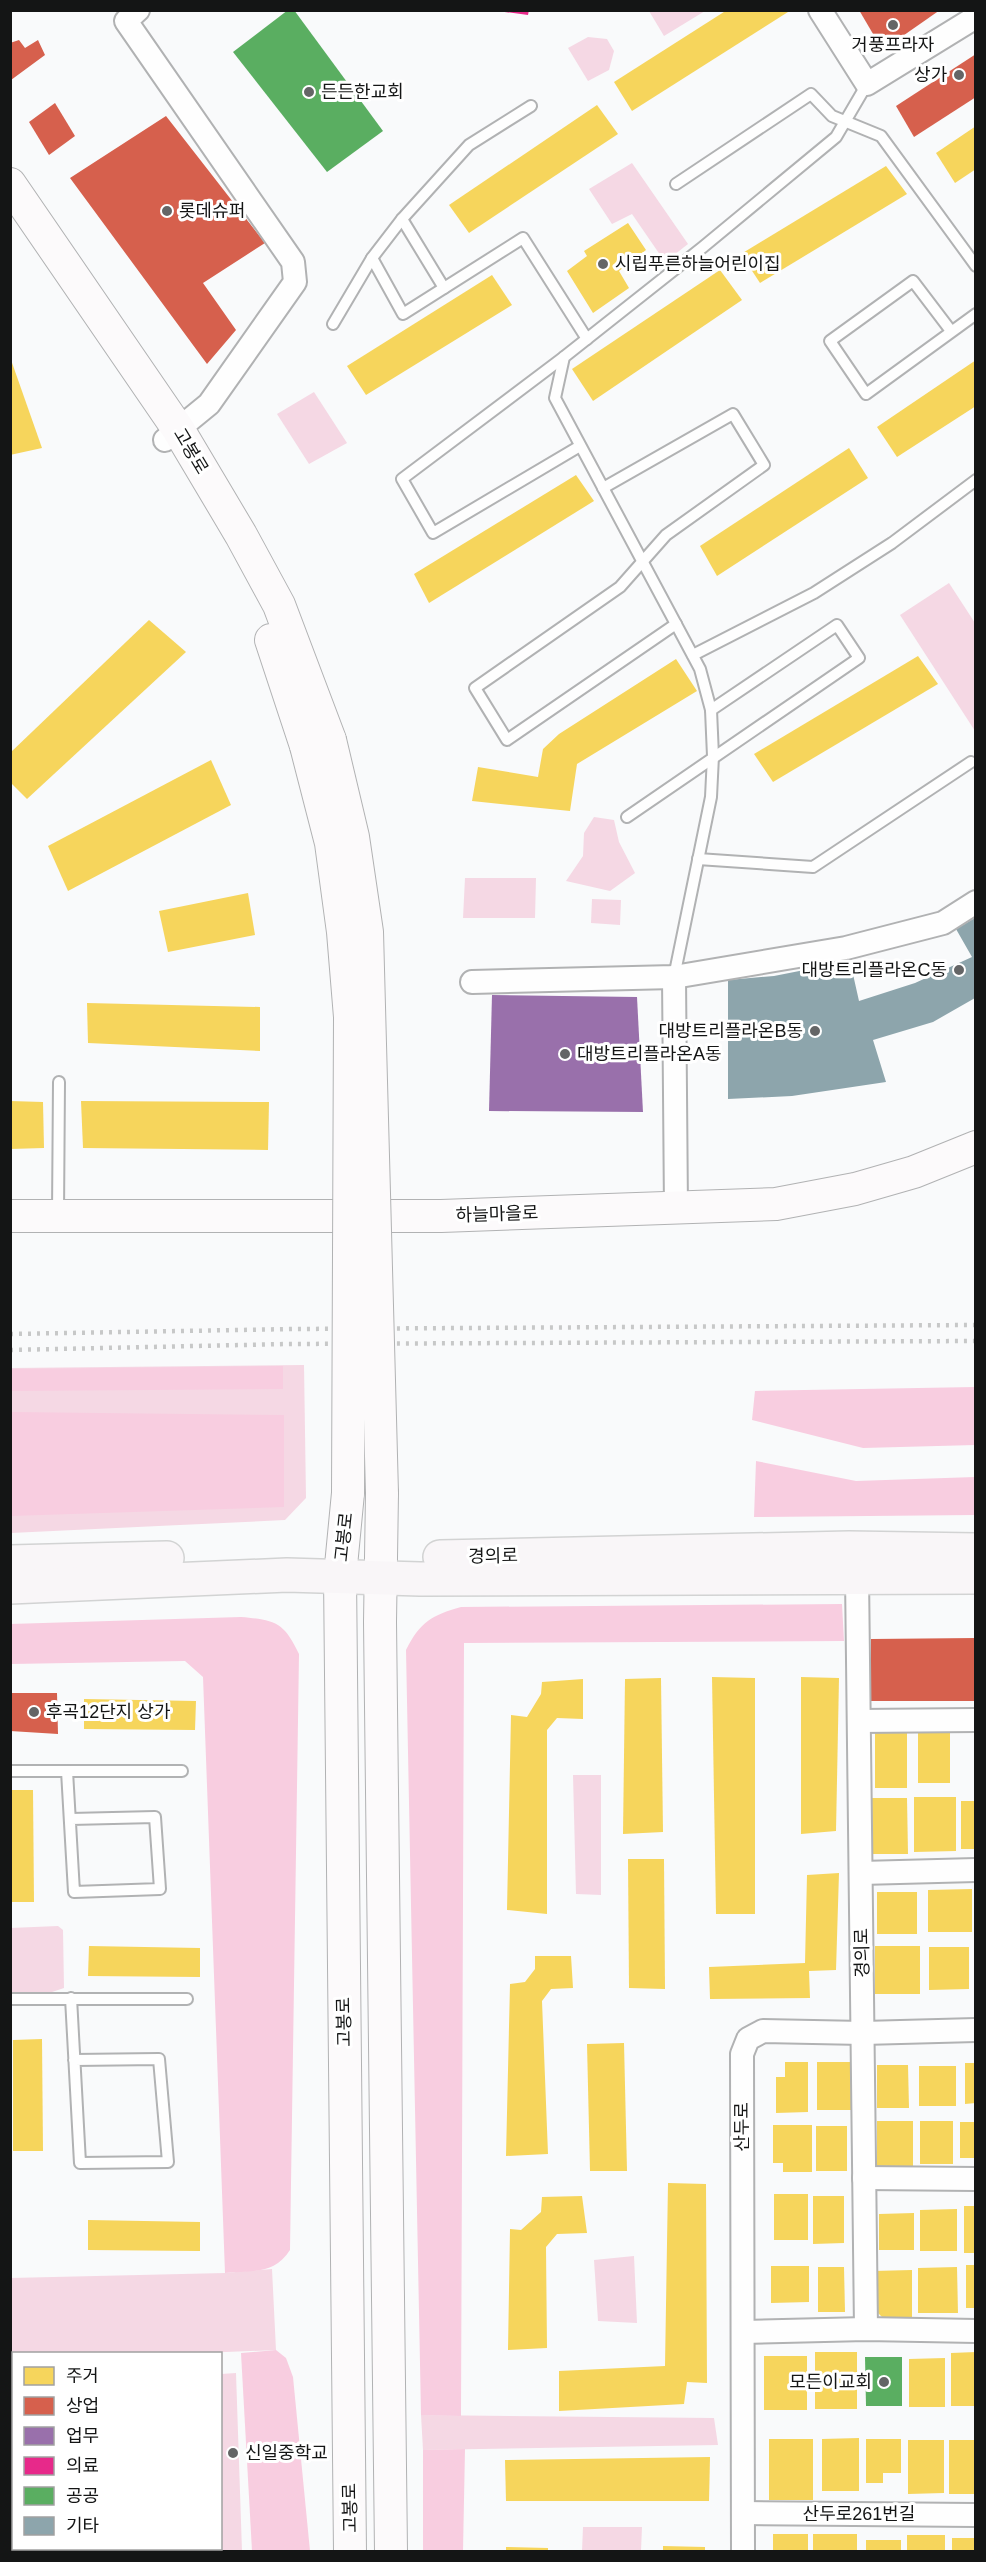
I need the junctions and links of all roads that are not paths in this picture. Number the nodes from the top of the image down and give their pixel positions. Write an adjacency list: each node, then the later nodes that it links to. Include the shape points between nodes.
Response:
1 (138, 10): 19 (street, via 126,21 293,262 295,282 208,404)
2 (820, 10): 4 (street)
3 (973, 15): 4 (street)
4 (867, 84): 6 (lane)
5 (531, 106): 10 (lane, via 469,145)
6 (845, 122): 8 (lane, via 832,116 811,94); 12 (lane, via 881,136); 17 (lane, via 836,137)
7 (10, 184): 19 (main road, 고봉로)
8 (676, 184)
9 (10, 213): 19 (main road, 고봉로)
10 (402, 219): 11 (lane); 13 (lane)
11 (372, 258): 13 (lane, via 403,314); 15 (lane)
12 (974, 262)
13 (444, 288): 17 (lane, via 523,238)
14 (975, 314): 16 (lane)
15 (333, 324)
16 (951, 331): 16 (lane, via 866,394 830,341 913,281)
17 (587, 339): 18 (lane)
18 (564, 357): 20 (lane, via 555,398); 20 (lane, via 402,479 433,533)
19 (172, 435): 27 (main road, 고봉로, via 233,555)
20 (580, 446): 22 (lane)
21 (975, 480): 25 (lane, via 892,543 814,593)
22 (603, 488): 23 (lane); 23 (lane, via 733,414 764,465 666,535)
23 (642, 561): 24 (lane); 24 (lane, via 620,587 475,688 507,740)
24 (676, 624): 25 (lane)
25 (693, 655): 26 (lane)
26 (711, 710): 28 (lane); 28 (lane, via 837,625 859,658)
27 (318, 743): 42 (main road, 고봉로, bridge, via 350,1017 348,1494); 43 (main road, 고봉로, bridge, via 353,837 367,932)
28 (713, 756): 30 (lane); 31 (lane, via 711,797)
29 (971, 762): 31 (lane, via 813,867)
30 (627, 817)
31 (698, 859): 33 (lane)
32 (975, 902): 33 (street, via 943,923 846,948)
33 (674, 977): 34 (street); 37 (street)
34 (472, 982)
35 (59, 1082): 39 (lane)
36 (975, 1147): 37 (main road, 하늘마을로, via 914,1172 855,1189 776,1204)
37 (676, 1209): 39 (main road, 하늘마을로, via 441,1216)
38 (10, 1216): 39 (main road, 하늘마을로)
39 (57, 1216)
40 (975, 1550): 43 (main road, 경의로, via 849,1548)
41 (10, 1562): 42 (main road, 경의로)
42 (341, 1566): 43 (main road, 경의로); 46 (main road, 경의로, via 287,1575); 68 (main road, 고봉로)
43 (383, 1567): 44 (main road, 경의로); 69 (main road, 고봉로, via 380,1622)
44 (857, 1576): 45 (main road, 경의로); 48 (street, 경의로)
45 (975, 1577)
46 (10, 1587)
47 (975, 1720): 48 (street)
48 (859, 1721): 54 (street, 경의로)
49 (10, 1771): 50 (lane)
50 (67, 1771): 51 (lane); 52 (lane)
51 (182, 1772)
52 (71, 1819): 52 (lane, via 75,1892 160,1889 155,1817)
53 (975, 1870): 54 (street)
54 (861, 1873): 59 (street, 경의로)
55 (71, 1998): 56 (lane); 57 (lane); 60 (lane)
56 (10, 1999)
57 (187, 1999)
58 (975, 2030): 59 (street, 산두로)
59 (862, 2033): 61 (street); 64 (street, 산두로, via 763,2031 748,2039 742,2054)
60 (74, 2060): 60 (lane, via 80,2163 168,2162 159,2059)
61 (864, 2178): 62 (street); 63 (street)
62 (975, 2179)
63 (866, 2329): 64 (street); 65 (street)
64 (743, 2331): 66 (street, 산두로)
65 (975, 2331)
66 (743, 2513): 67 (street, 산두로261번길); 70 (street, 산두로)
67 (975, 2515)
68 (350, 2552)
69 (391, 2552)
70 (743, 2552)

